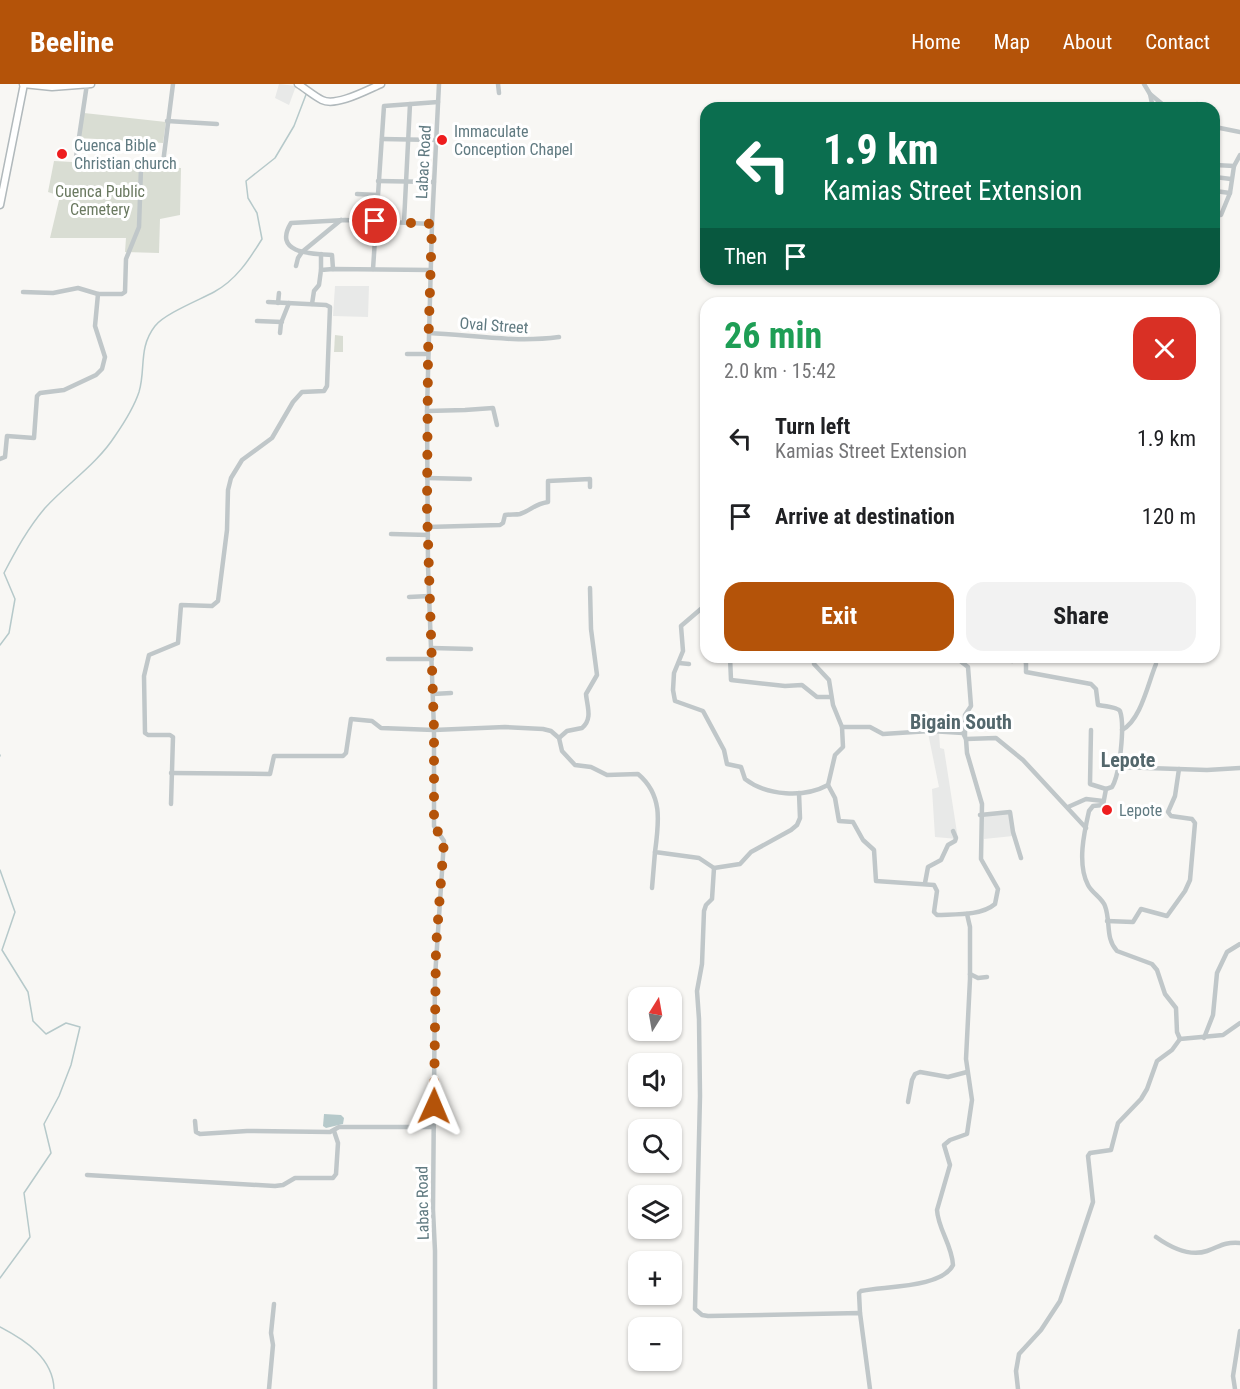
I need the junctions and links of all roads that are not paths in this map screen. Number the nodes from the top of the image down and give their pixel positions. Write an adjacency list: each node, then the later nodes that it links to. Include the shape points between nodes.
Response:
1 (24, 84): 2 (main road); 37 (main road)
2 (88, 84): 25 (street)
3 (172, 84): 17 (street)
4 (298, 84): 12 (main road)
5 (305, 84): 12 (main road)
6 (381, 84): 12 (main road, via 349,97)
7 (439, 84): 13 (street, Labac Road)
8 (498, 84): 10 (street)
9 (1144, 84): 11 (street)
10 (499, 93)
11 (1150, 93): 14 (street); 15 (street)
12 (320, 96)
13 (438, 102): 16 (street); 22 (street, Labac Road)
14 (1152, 102)
15 (1160, 102)
16 (410, 104): 21 (street, via 384,106); 23 (street)
17 (167, 121): 18 (street); 52 (street, via 163,163 145,164 141,168 139,227 126,259 125,292)
18 (217, 124)
19 (1220, 128): 20 (street)
20 (1240, 132)
21 (382, 139): 23 (street); 30 (street)
22 (436, 140): 23 (street); 32 (street, Labac Road)
23 (408, 141): 31 (street)
24 (1240, 155): 27 (street)
25 (75, 164)
26 (1220, 165): 27 (street)
27 (1234, 166): 29 (street)
28 (1220, 177): 29 (street)
29 (1231, 178): 34 (street)
30 (378, 181): 31 (street); 36 (street)
31 (406, 182): 32 (street); 41 (street)
32 (434, 182): 42 (street, Labac Road)
33 (1220, 192): 34 (street)
34 (1230, 193): 38 (street)
35 (357, 194): 36 (street)
36 (377, 195): 40 (street)
37 (0, 205)
38 (1220, 215)
39 (341, 220): 40 (street); 43 (street); 43 (street, via 291,223 288,244)
40 (375, 221): 41 (street); 47 (street)
41 (404, 222): 42 (street)
42 (432, 224): 49 (street, Labac Road)
43 (302, 252): 44 (street); 45 (street)
44 (321, 255): 46 (street, via 333,255); 48 (street)
45 (296, 266)
46 (333, 268): 47 (street); 48 (street)
47 (373, 269): 49 (street)
48 (321, 270): 56 (street)
49 (431, 270): 60 (street, Labac Road)
50 (23, 292): 52 (street, via 52,293 78,288)
51 (279, 293): 54 (street)
52 (98, 294): 66 (street, via 96,326 105,357 102,369 64,390 40,393 34,438 7,436 5,457)
53 (268, 302): 54 (street)
54 (278, 303): 55 (street)
55 (289, 303): 56 (street); 58 (street)
56 (312, 304): 102 (street, via 330,307 326,389 302,392 272,438 242,460 234,472 228,490 218,601 212,606 181,605 178,643 149,655 144,676 145,733 173,737)
57 (257, 321): 58 (street)
58 (282, 322): 59 (street)
59 (280, 333)
60 (429, 333): 61 (street, Oval Street, via 515,339); 63 (street, Labac Road)
61 (559, 336)
62 (406, 354): 63 (street)
63 (428, 354): 64 (street, Labac Road)
64 (427, 411): 65 (street, via 493,408); 67 (street, Labac Road)
65 (496, 425)
66 (0, 459)
67 (427, 478): 68 (street); 70 (street, Labac Road)
68 (470, 479)
69 (590, 487): 70 (street, via 590,479 548,481 548,502 521,514 505,515 500,525)
70 (427, 527): 72 (street, Labac Road)
71 (391, 534): 72 (street)
72 (428, 535): 74 (street, Labac Road)
73 (590, 588): 98 (street, via 597,678 586,694 585,725)
74 (429, 596): 75 (street); 77 (street, Labac Road)
75 (409, 597)
76 (700, 610): 81 (street, via 681,626)
77 (432, 648): 78 (street); 80 (street, Labac Road)
78 (471, 649)
79 (388, 659): 80 (street)
80 (432, 659): 91 (street, Labac Road)
81 (679, 663): 86 (street); 89 (street)
82 (730, 663): 92 (street, via 731,680 802,686 817,697)
83 (814, 663): 92 (street, via 829,680)
84 (963, 663): 97 (street, via 968,667 970,706 965,715)
85 (1026, 663): 96 (street, via 1026,672 1091,684 1096,688 1098,705 1119,709)
86 (689, 664)
87 (1156, 664): 96 (street, via 1139,709)
88 (666, 686): 89 (street)
89 (673, 686): 105 (street, via 675,702 703,711 724,750 727,764 741,767 747,780 758,786)
90 (451, 693): 91 (street)
91 (433, 694): 94 (street, Labac Road)
92 (831, 697): 93 (street)
93 (842, 728): 97 (street, via 870,726 883,734 960,732); 103 (street, via 843,747 835,755)
94 (434, 730): 98 (street, via 537,729 551,731); 102 (street, via 381,728 372,722 351,719 343,756 274,756 270,774); 128 (street, Labac Road, via 434,826 444,841 436,947)
95 (1091, 730): 104 (street, via 1090,784)
96 (1122, 730): 99 (street)
97 (966, 737): 108 (street, via 998,739); 109 (street, via 981,800)
98 (559, 738): 112 (street, via 562,751 575,765 607,775 636,773 646,782 659,807)
99 (1119, 767): 101 (street); 104 (street, via 1115,783)
100 (1240, 768): 101 (street)
101 (1179, 769): 118 (street, via 1168,812 1195,823 1188,885 1167,916 1141,909 1133,922)
102 (171, 773): 107 (street)
103 (828, 785): 105 (street); 115 (street, via 839,821 852,822 874,850 876,881)
104 (1106, 789): 106 (street)
105 (799, 793): 114 (street, via 800,819 791,831 751,852 740,864)
106 (1103, 801): 108 (street, via 1086,799); 110 (street, via 1102,805 1090,808)
107 (171, 804)
108 (1068, 807): 110 (street)
109 (980, 814): 113 (street, via 1010,812); 117 (street, via 981,859 998,895 992,907)
110 (1086, 828): 118 (street, via 1083,873 1090,890 1105,905)
111 (953, 831): 115 (street, via 956,841 948,845 941,860 928,867)
112 (655, 852): 114 (street, via 699,858); 116 (street)
113 (1022, 858)
114 (714, 868): 134 (street, via 712,899 704,911 697,991 700,1096 695,1309 708,1316)
115 (925, 883): 117 (street, via 936,888 937,915)
116 (652, 888)
117 (967, 914): 120 (street)
118 (1107, 921): 124 (street, via 1111,943 1117,951 1152,964 1157,970 1165,994 1176,1008)
119 (1240, 944): 123 (street, via 1227,952 1216,973 1213,1015)
120 (970, 974): 121 (street); 125 (street)
121 (987, 977)
122 (1240, 1023): 123 (street, via 1223,1035)
123 (1204, 1038): 124 (street)
124 (1180, 1039): 139 (street, via 1157,1061 1141,1099 1118,1123 1111,1150 1088,1156 1093,1202 1060,1301 1019,1354)
125 (967, 1072): 126 (street, via 948,1077 915,1074); 134 (street, via 972,1100 968,1132 944,1145 950,1165 937,1205 953,1265 947,1275 920,1283 861,1291)
126 (908, 1102)
127 (195, 1122): 129 (street, via 200,1134)
128 (434, 1127): 129 (street, via 339,1127); 137 (street, Labac Road)
129 (334, 1131): 130 (street, via 338,1143 333,1178 299,1177 275,1186)
130 (87, 1175)
131 (1156, 1237): 132 (street, via 1171,1247 1190,1252)
132 (1240, 1243)
133 (274, 1304): 136 (street)
134 (860, 1313): 138 (street)
135 (1240, 1331): 140 (street, via 1233,1376)
136 (269, 1389)
137 (435, 1389)
138 (870, 1389)
139 (1018, 1389)
140 (1235, 1389)

